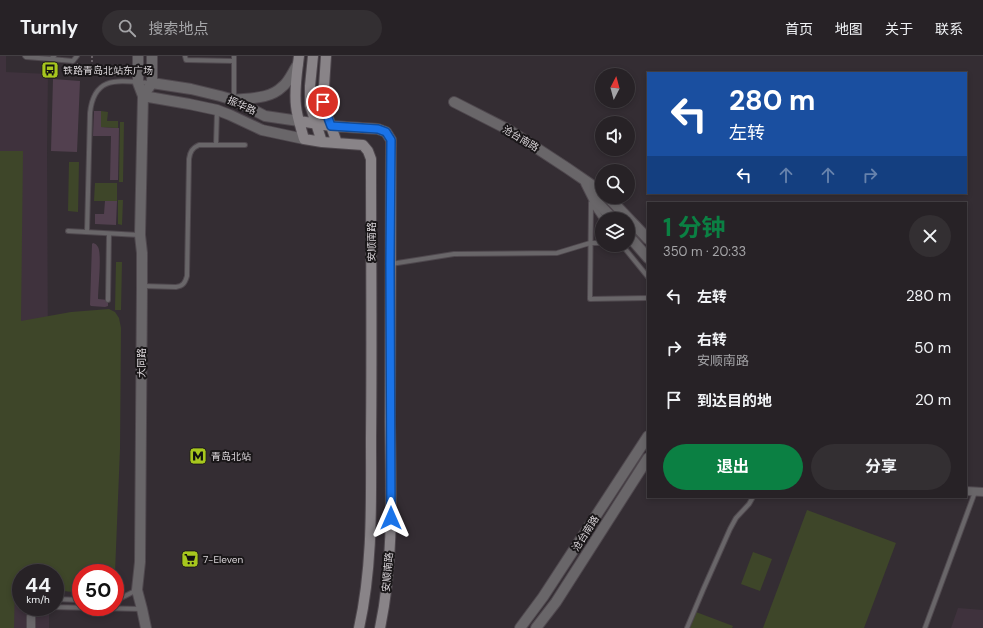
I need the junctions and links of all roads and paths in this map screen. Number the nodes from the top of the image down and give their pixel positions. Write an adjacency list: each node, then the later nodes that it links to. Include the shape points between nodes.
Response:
1 (25, 56): 9 (lane)
2 (77, 56): 12 (lane)
3 (92, 56): 13 (path)
4 (138, 56): 15 (street, 大同路)
5 (152, 56): 16 (street)
6 (185, 56): 10 (lane, via 186,60)
7 (313, 56): 22 (main road, via 310,105)
8 (326, 56): 23 (main road, via 323,102)
9 (52, 58): 12 (lane)
10 (234, 58): 18 (lane)
11 (299, 60): 18 (street, via 284,87 276,92 266,96); 21 (main road, via 295,97)
12 (72, 61): 13 (path)
13 (92, 74): 14 (path)
14 (118, 75)
15 (138, 83): 16 (lane); 17 (street, 大同路); 36 (lane, via 106,84 101,86 92,101)
16 (152, 83): 17 (street); 18 (street, 振华路, via 191,89)
17 (143, 96): 20 (street, 振华路); 38 (street, 大同路)
18 (234, 100): 21 (street, 振华路, via 265,116)
19 (454, 102): 30 (street, 沧台南路, via 509,130)
20 (217, 110): 25 (street, 振华路, via 262,130); 28 (lane)
21 (299, 121): 22 (main road, 振华路); 25 (main road)
22 (316, 124): 23 (main road, 振华路); 26 (main road)
23 (331, 126): 24 (main road, 振华路, via 378,129); 27 (main road)
24 (386, 132): 45 (main road, 安顺南路, via 391,140)
25 (304, 139): 26 (main road)
26 (322, 142): 27 (main road)
27 (337, 143): 62 (main road, 安顺南路, via 363,145 371,159 370,530 369,564)
28 (216, 145): 29 (lane); 47 (lane, via 199,145 194,147 189,155 186,281 176,287)
29 (245, 145)
30 (584, 179): 31 (street, 沧台南路); 34 (street, via 594,199)
31 (595, 187)
32 (615, 204): 39 (street)
33 (597, 212): 40 (lane, via 591,203)
34 (606, 212)
35 (68, 231): 36 (lane)
36 (87, 232): 37 (lane)
37 (109, 234): 38 (lane); 49 (lane)
38 (140, 235): 47 (street, 大同路)
39 (647, 238)
40 (590, 243): 41 (lane); 45 (lane, via 557,253 454,254); 48 (lane, via 590,299)
41 (595, 243)
42 (635, 243): 44 (street)
43 (628, 252): 46 (lane)
44 (647, 257)
45 (390, 264): 63 (main road, 安顺南路, via 391,518 389,566)
46 (647, 276)
47 (142, 286): 55 (street, 大同路, via 140,568)
48 (647, 298)
49 (108, 300)
50 (647, 438): 64 (street, 沧台南路)
51 (647, 460): 65 (street, 沧台南路, via 556,602)
52 (967, 491): 53 (street)
53 (979, 492): 67 (lane)
54 (752, 498): 66 (lane, via 730,528)
55 (137, 590): 56 (lane); 58 (street, 大同路)
56 (124, 596)
57 (64, 607): 58 (lane)
58 (142, 609): 61 (street, 大同路)
59 (31, 617): 60 (street)
60 (31, 628)
61 (146, 628)
62 (359, 628)
63 (380, 628)
64 (520, 628)
65 (536, 628)
66 (687, 628)
67 (926, 628)

